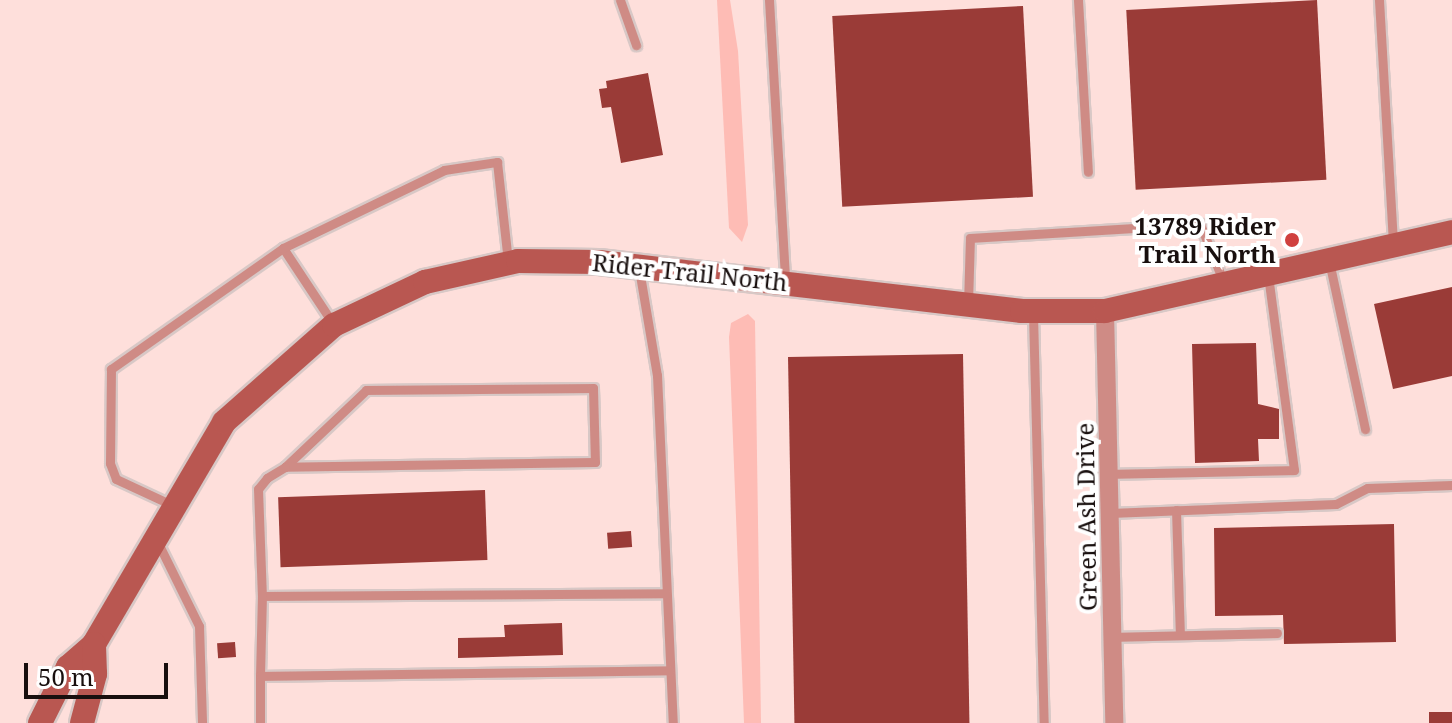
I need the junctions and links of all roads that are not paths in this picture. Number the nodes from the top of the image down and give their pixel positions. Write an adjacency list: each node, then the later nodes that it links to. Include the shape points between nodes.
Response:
1 (620, 0): 5 (lane)
2 (769, 0): 14 (lane)
3 (1078, 0): 6 (lane)
4 (1379, 0): 8 (lane)
5 (636, 45)
6 (1088, 172)
7 (1452, 232): 8 (street, Rider Trail North)
8 (1393, 245): 10 (street, Rider Trail North)
9 (283, 248): 11 (lane, via 444,170 497,162); 19 (lane); 24 (lane, via 111,369 110,463 116,479)
10 (1329, 261): 13 (street, Rider Trail North); 20 (lane)
11 (508, 262): 12 (street, Rider Trail North); 19 (street, Rider Trail North, via 425,282)
12 (639, 265): 14 (street, Rider Trail North); 28 (lane, via 657,375)
13 (1268, 276): 15 (street, Rider Trail North); 22 (lane, via 1294,470)
14 (785, 281): 16 (street, Rider Trail North)
15 (1225, 286): 16 (lane, via 1200,224 970,238); 18 (street, Rider Trail North)
16 (968, 304): 17 (street, Rider Trail North)
17 (1033, 310): 18 (street, Rider Trail North); 41 (lane)
18 (1105, 311): 22 (street, Green Ash Drive)
19 (334, 325): 24 (street, Rider Trail North, via 224,422)
20 (1365, 429)
21 (285, 467): 21 (lane, via 595,462 593,388 366,390); 29 (lane, via 258,489)
22 (1109, 474): 26 (street, Green Ash Drive)
23 (1452, 485): 25 (lane, via 1367,488 1336,504)
24 (172, 505): 27 (street, Rider Trail North)
25 (1176, 510): 26 (lane); 31 (lane)
26 (1110, 513): 32 (street, Green Ash Drive)
27 (155, 536): 33 (street, Rider Trail North); 38 (lane, via 199,626)
28 (666, 593): 29 (lane); 34 (lane)
29 (262, 596): 35 (lane)
30 (1277, 633): 31 (lane)
31 (1180, 635): 32 (lane)
32 (1113, 637): 42 (street, Green Ash Drive)
33 (94, 644): 36 (street, Rider Trail North, via 68,667); 37 (street, Rider Trail North, via 95,674)
34 (670, 670): 35 (lane); 40 (lane)
35 (260, 676): 39 (lane)
36 (40, 723)
37 (82, 723)
38 (202, 723)
39 (260, 723)
40 (673, 723)
41 (1044, 723)
42 (1114, 723)

